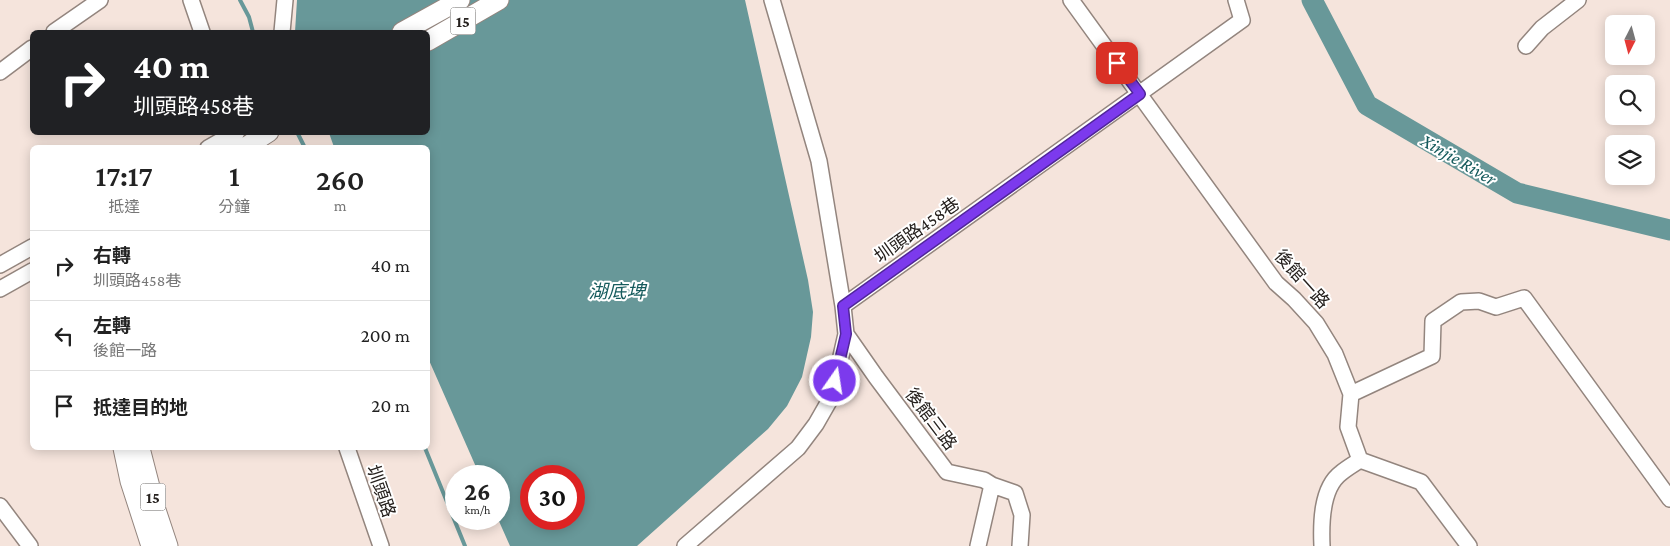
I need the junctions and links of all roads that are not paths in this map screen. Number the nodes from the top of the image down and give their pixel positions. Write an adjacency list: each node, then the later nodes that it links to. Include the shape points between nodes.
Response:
1 (191, 0): 11 (street)
2 (285, 0): 12 (street)
3 (460, 0): 13 (main road, 15)
4 (499, 0): 14 (main road, 15)
5 (772, 0): 29 (street, via 820,161)
6 (1070, 0): 18 (street, 後館一路)
7 (1236, 0): 18 (street, 圳頭路458巷, via 1242,20)
8 (1578, 0): 15 (street, via 1542,28)
9 (97, 1): 10 (street)
10 (57, 30)
11 (201, 30)
12 (282, 30)
13 (406, 30)
14 (430, 40)
15 (1526, 46)
16 (30, 50): 17 (street)
17 (0, 72)
18 (1140, 94): 29 (street, 圳頭路458巷); 31 (street, 後館一路, via 1276,283 1316,323 1335,354)
19 (230, 135): 22 (street)
20 (232, 135): 23 (main road)
21 (264, 135): 24 (main road)
22 (213, 145)
23 (223, 145)
24 (248, 145)
25 (30, 248): 26 (street)
26 (0, 265)
27 (30, 271): 28 (street)
28 (0, 289)
29 (843, 306): 30 (street)
30 (846, 334): 36 (street, 後館三路, via 947,472 984,480); 43 (street, via 832,396 798,448)
31 (1351, 394): 35 (street, 後館一路, via 1348,427); 37 (street, via 1432,356 1433,321 1461,302 1479,302 1496,307 1524,298)
32 (123, 450): 40 (main road, 15)
33 (141, 450): 41 (main road, 15)
34 (347, 450): 42 (street, 圳頭路)
35 (1360, 460): 46 (street, via 1339,474 1326,494 1321,521); 47 (street, via 1421,482)
36 (992, 485): 44 (street); 45 (street, 後館三路, via 1015,493 1022,515)
37 (1670, 499)
38 (0, 506): 39 (street)
39 (30, 546)
40 (151, 546)
41 (168, 546)
42 (381, 546)
43 (685, 546)
44 (978, 546)
45 (1020, 546)
46 (1322, 546)
47 (1469, 546)

